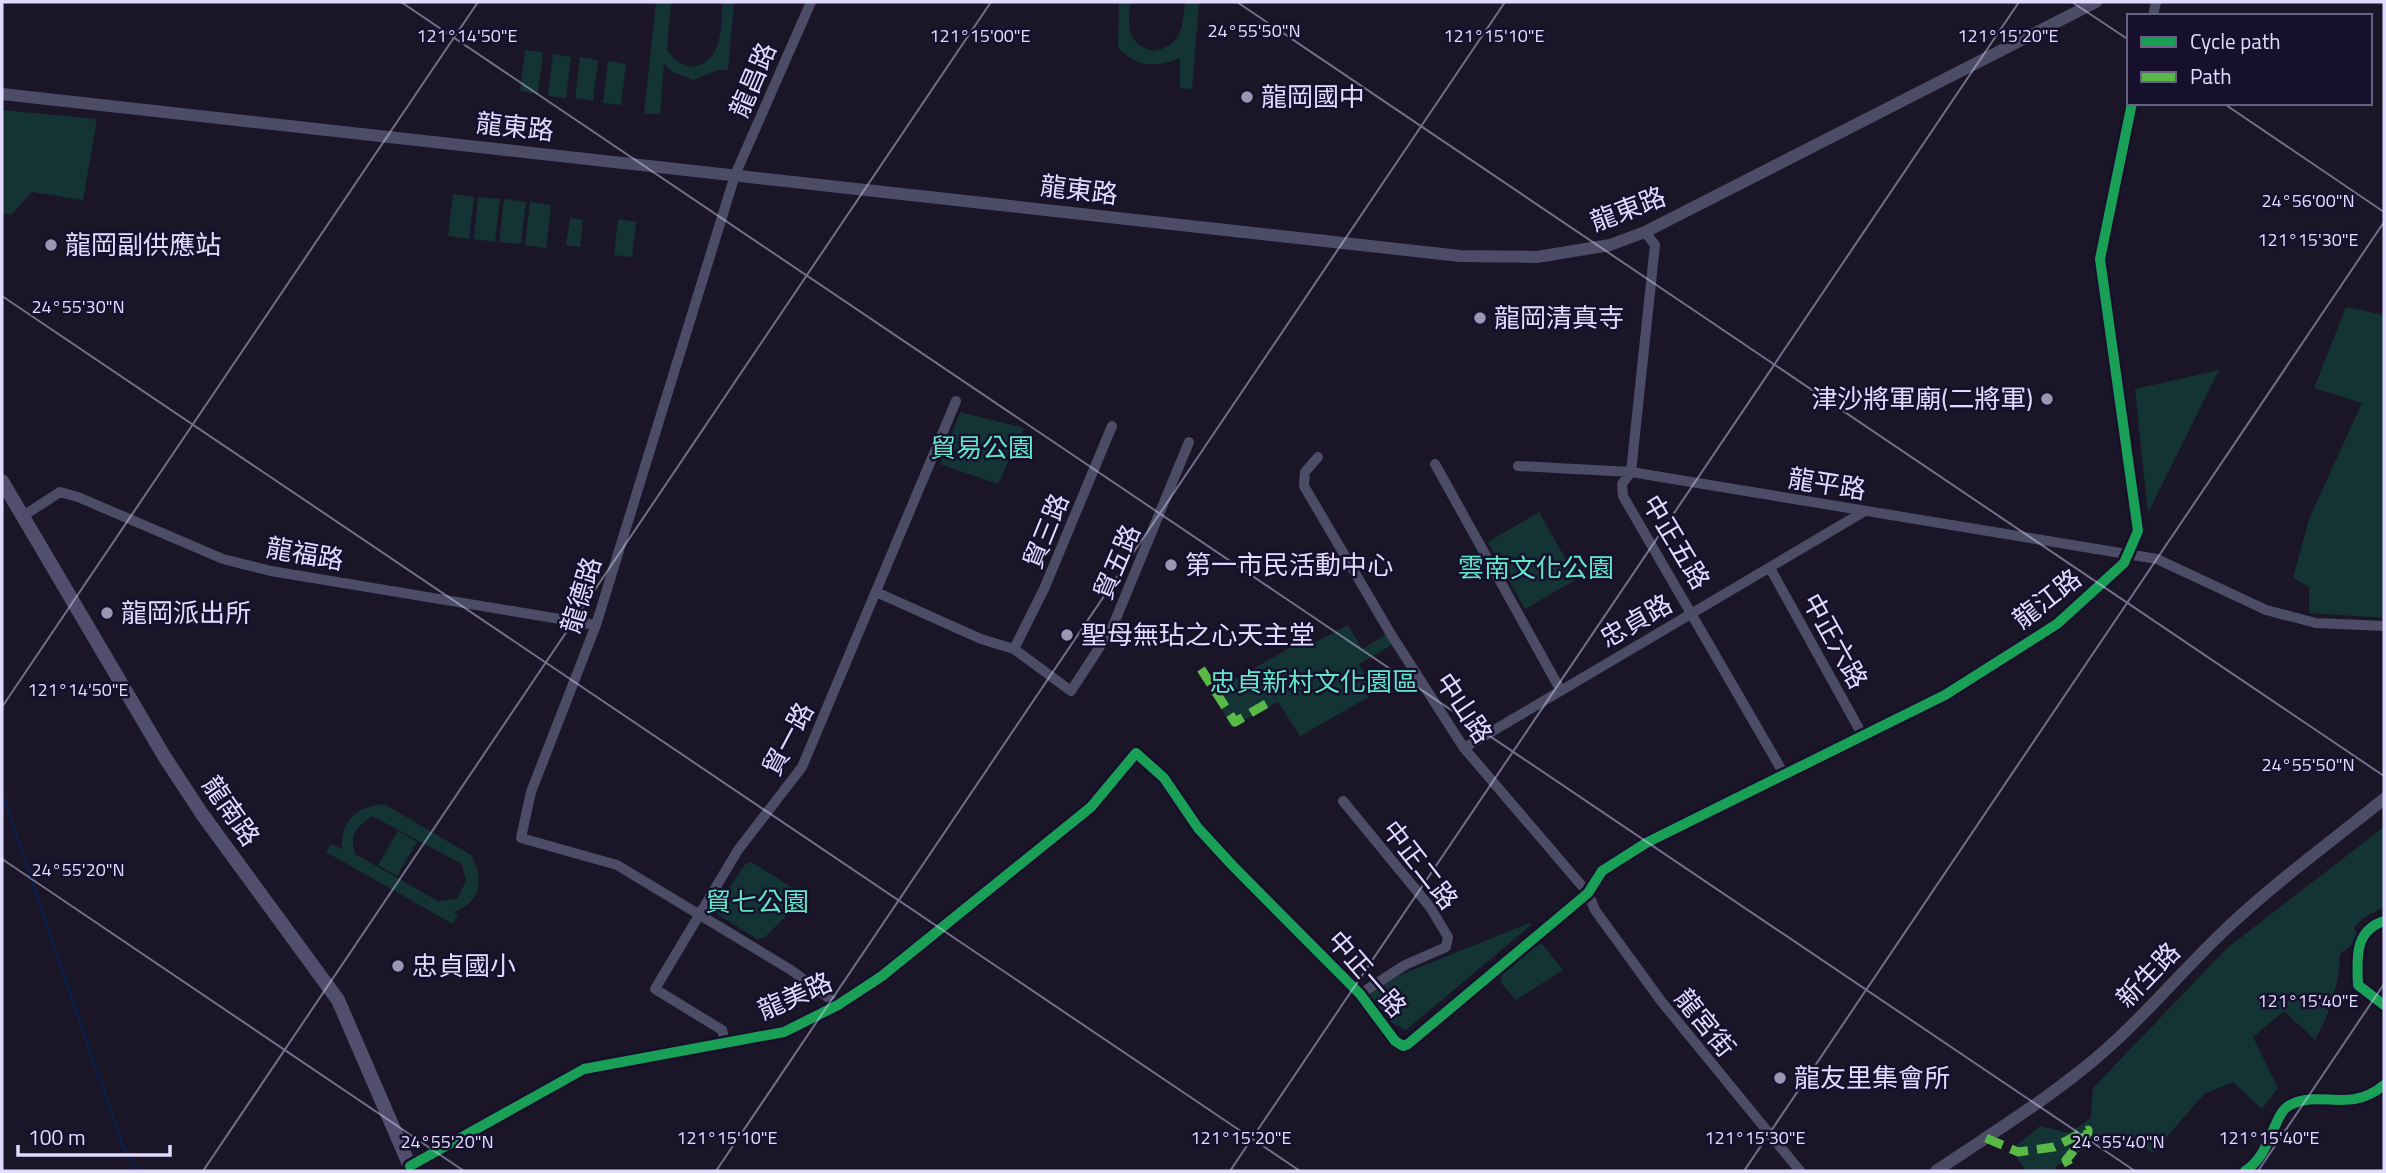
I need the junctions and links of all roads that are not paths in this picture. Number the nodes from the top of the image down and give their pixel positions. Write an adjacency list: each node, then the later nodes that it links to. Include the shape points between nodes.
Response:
1 (811, 2): 5 (street, 龍昌路)
2 (2096, 2): 6 (street, 龍東路)
3 (2, 94): 5 (street, 龍東路)
4 (2132, 105): 17 (street, 龍江路, via 2100,258 2137,531)
5 (735, 175): 6 (street, 龍東路, via 1460,256 1537,257 1610,245); 21 (street, 龍德路)
6 (1645, 232): 13 (street, 中正五路, via 1655,245)
7 (956, 401): 19 (street, 貿一路)
8 (1112, 426): 23 (street, 貿三路)
9 (1189, 442): 23 (street, 貿五路, via 1112,628 1071,691)
10 (1318, 457): 26 (street, 中山路, via 1305,472 1304,486)
11 (1435, 464): 24 (street)
12 (1517, 466): 13 (street, 龍平路)
13 (1631, 472): 15 (street, 龍平路); 20 (street, 中正五路, via 1622,484 1623,496)
14 (2, 481): 16 (main road, 龍南路)
15 (1866, 511): 17 (street, 龍平路); 18 (street, 忠貞路)
16 (23, 516): 21 (street, 龍福路, via 60,492 223,559); 37 (main road, 龍南路, via 164,756 338,1000)
17 (2129, 554): 22 (street, 龍平路, via 2157,559 2279,614 2316,623); 25 (street, 龍江路, via 2110,578 2057,624 1945,695)
18 (1769, 568): 20 (street, 忠貞路); 25 (street, 中正六路)
19 (876, 592): 23 (street); 32 (street, 貿一路, via 802,766 738,850)
20 (1693, 612): 24 (street, 忠貞路); 28 (street, 中正五路)
21 (596, 625): 32 (street, 龍德路, via 531,792 521,838 617,865)
22 (2384, 626)
23 (1014, 649)
24 (1560, 689): 26 (street, 忠貞路)
25 (1863, 736): 28 (street, 龍江路)
26 (1464, 748): 31 (street, 中山路)
27 (1136, 753): 33 (street, 中正一路, via 1164,778 1233,866); 34 (street, 龍美路, via 1091,807 882,976)
28 (1784, 775): 31 (street, 龍江路, via 1646,843 1602,871)
29 (2384, 799): 39 (street, 新生路, via 2228,926 2085,1068)
30 (1343, 801): 33 (street, 中正二路, via 1430,907 1448,937 1446,947 1405,965)
31 (1588, 893): 33 (street, 中正一路, via 1408,1044 1395,1041); 38 (street, 龍宮街, via 1595,910 1661,1001)
32 (700, 914): 34 (street, via 792,970); 35 (street, 貿一路, via 655,989 722,1030)
33 (1360, 994)
34 (838, 1005): 35 (street, 龍美路, via 784,1032)
35 (726, 1045): 37 (street, 龍美路, via 584,1069)
36 (2384, 1085): 40 (street, via 2369,1097 2351,1101 2290,1104 2280,1113 2269,1145)
37 (411, 1169)
38 (1800, 1171)
39 (1936, 1171)
40 (2245, 1171)

